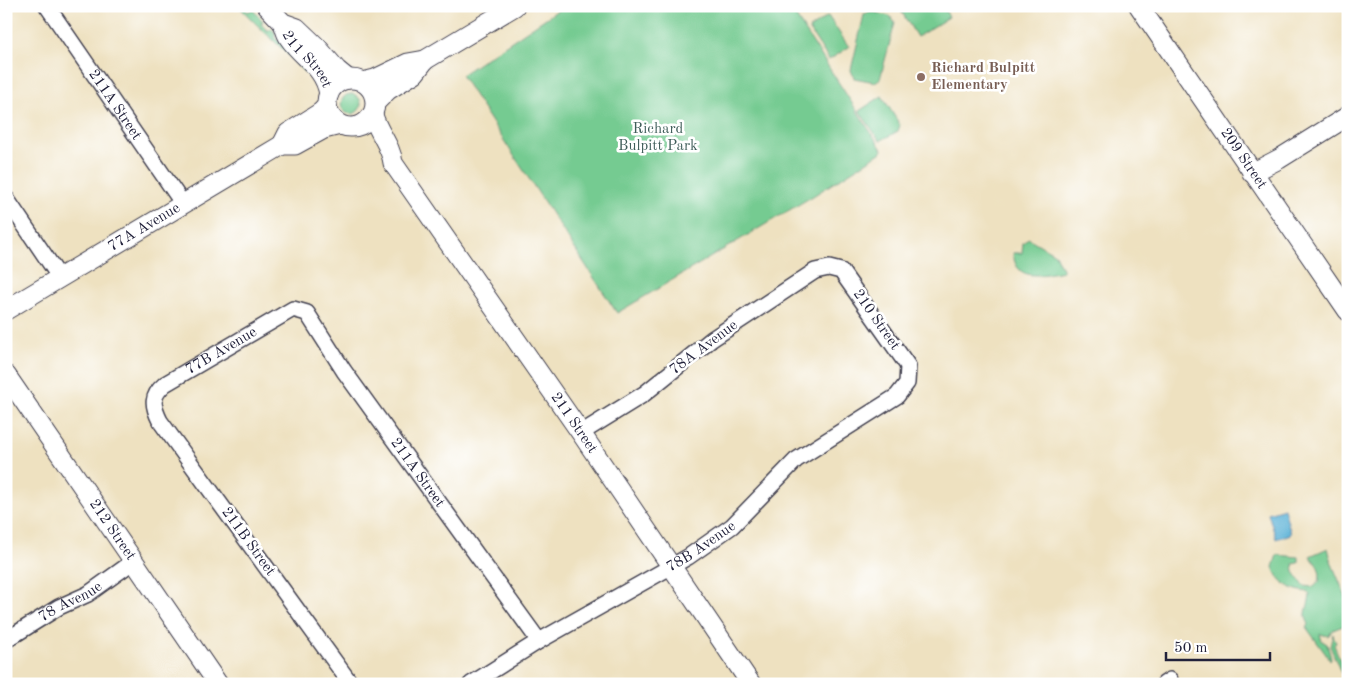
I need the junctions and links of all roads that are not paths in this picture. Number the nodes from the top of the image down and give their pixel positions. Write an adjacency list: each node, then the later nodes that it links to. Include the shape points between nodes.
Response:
1 (47, 6): 16 (street, 211A Street)
2 (267, 6): 5 (street, 211 Street)
3 (515, 6): 6 (street)
4 (1139, 6): 14 (street, 209 Street)
5 (283, 23): 7 (street, 211 Street, via 297,28 337,70); 8 (street, 211 Street, via 288,37 320,71 328,86)
6 (425, 60): 7 (street, via 408,63 375,79); 9 (street, via 416,73 388,90)
7 (356, 81): 8 (street, via 336,84); 9 (street, via 374,93)
8 (328, 100): 11 (street, via 331,117); 12 (street, 77A Avenue, via 321,112 288,133)
9 (374, 108): 11 (street, via 368,122); 13 (street, 211 Street, via 378,129 392,152)
10 (1348, 116): 14 (street)
11 (348, 126): 12 (street, 77A Avenue, via 324,129 295,145); 13 (street, 211 Street, via 370,141 383,159)
12 (282, 145): 16 (street, 77A Avenue)
13 (393, 163): 25 (street, 211 Street)
14 (1252, 173): 21 (street, 209 Street)
15 (6, 198): 18 (street)
16 (184, 204): 18 (street, 77A Avenue)
17 (829, 268): 23 (street, 210 Street, via 842,271 908,366); 25 (street, 78A Avenue, via 816,271 736,323 644,394)
18 (60, 278): 20 (street, 77A Avenue)
19 (293, 309): 24 (street, 77B Avenue, via 173,378); 29 (street, 211A Street, via 307,313 344,370)
20 (6, 310)
21 (1348, 311)
22 (6, 375): 26 (street, 212 Street)
23 (907, 383): 27 (street, 78B Avenue, via 897,396 796,460 732,526)
24 (154, 396): 31 (street, 211B Street, via 160,421)
25 (581, 433): 27 (street, 211 Street)
26 (134, 562): 28 (street, 78 Avenue, via 88,594 58,606); 30 (street, 212 Street)
27 (671, 566): 29 (street, 78B Avenue); 33 (street, 211 Street)
28 (6, 640)
29 (539, 641): 32 (street, 78B Avenue)
30 (218, 684)
31 (351, 684)
32 (471, 684)
33 (751, 684)

